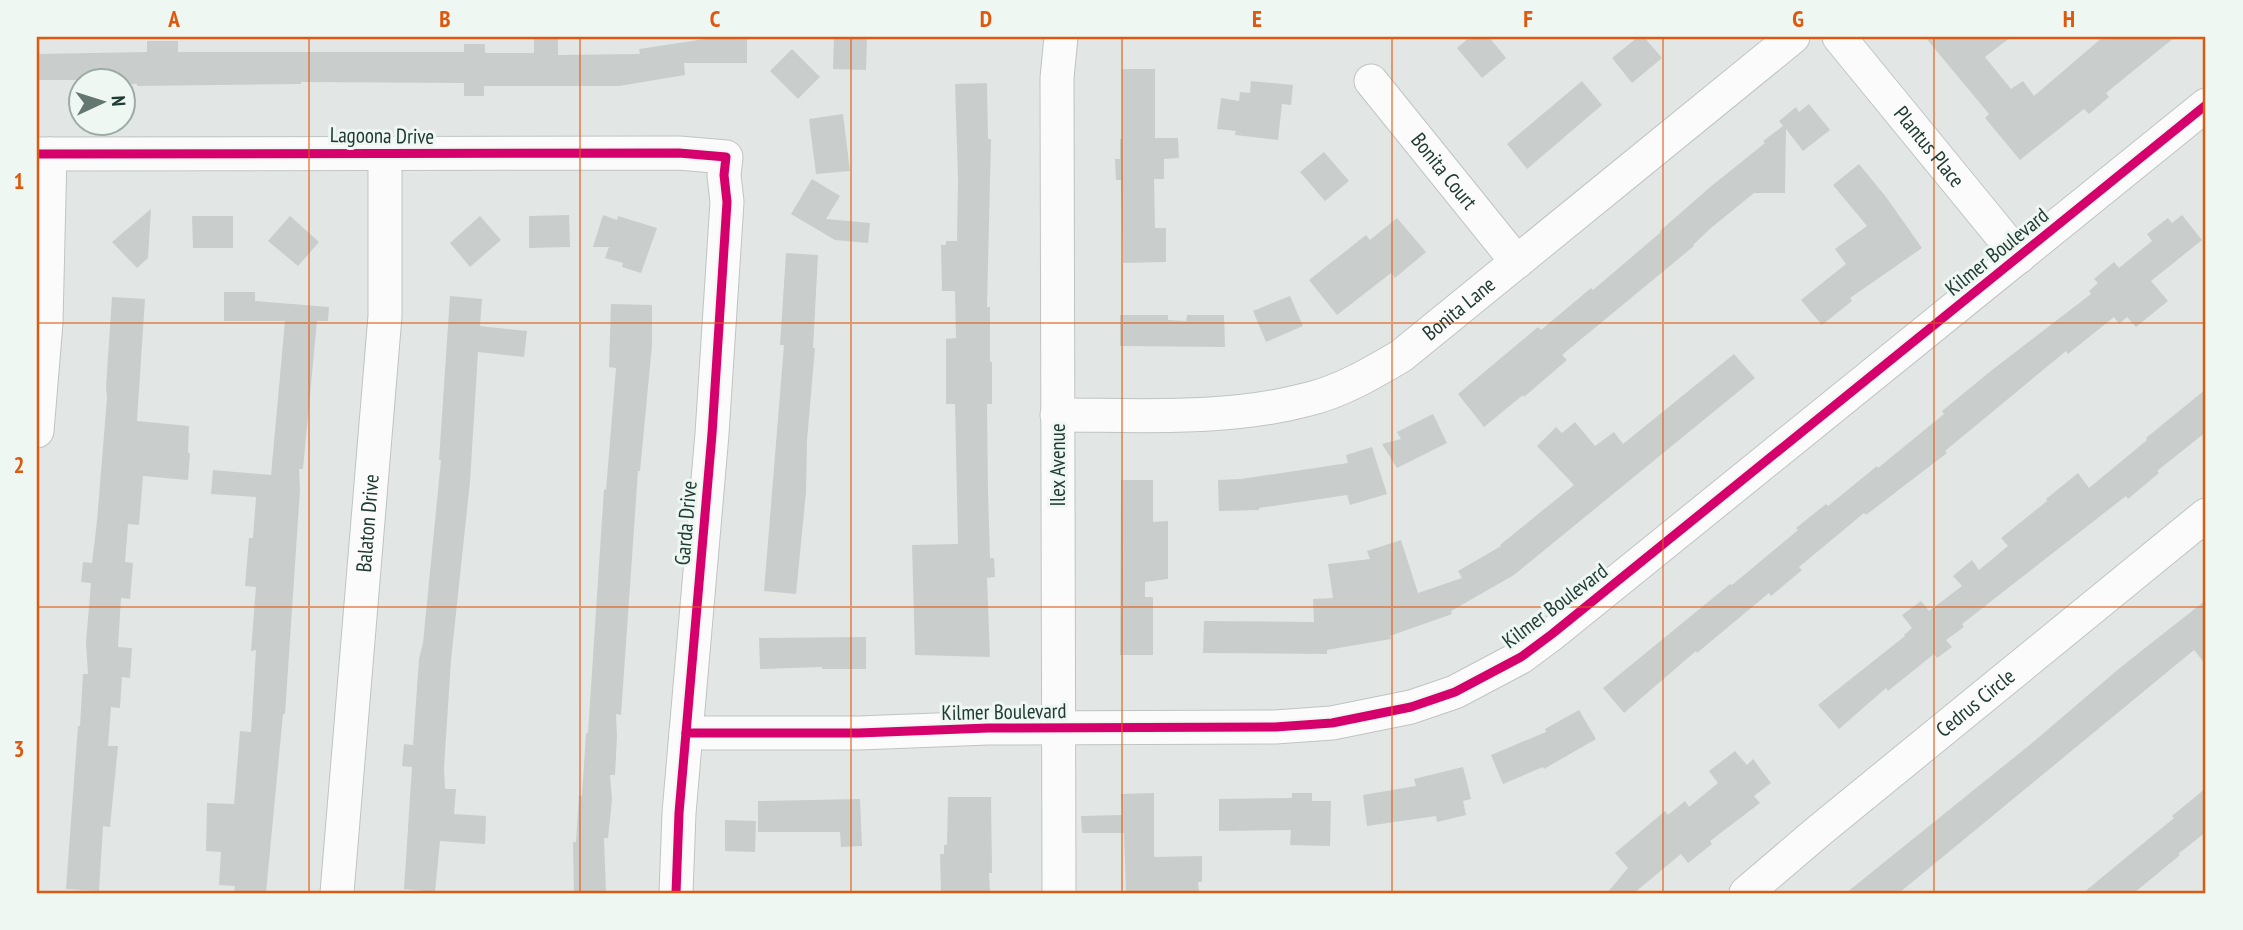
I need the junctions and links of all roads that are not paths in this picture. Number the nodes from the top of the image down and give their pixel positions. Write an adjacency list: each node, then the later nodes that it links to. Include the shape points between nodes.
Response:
1 (1061, 37): 11 (street, Ilex Avenue, via 1057,78)
2 (1793, 37): 10 (street, Bonita Lane)
3 (1839, 37): 9 (street, Plantus Place)
4 (1371, 81): 10 (street, Bonita Court)
5 (2206, 104): 9 (street, Kilmer Boulevard)
6 (43, 154): 7 (street, Lagoona Drive); 12 (street, via 46,323)
7 (386, 154): 8 (street, Lagoona Drive, via 679,153); 16 (street, Balaton Drive, via 384,316)
8 (726, 157): 15 (street, Garda Drive, via 712,434)
9 (2018, 257): 14 (street, Kilmer Boulevard, via 1552,634 1521,657 1455,692 1411,707 1332,723)
10 (1517, 262): 11 (street, Bonita Lane, via 1401,356 1311,399 1201,415)
11 (1058, 415): 14 (street, Ilex Avenue)
12 (37, 431)
13 (2206, 515): 19 (street, Cedrus Circle)
14 (1058, 729): 15 (street, Kilmer Boulevard); 18 (street, Ilex Avenue)
15 (686, 733): 17 (street, Garda Drive)
16 (337, 893)
17 (676, 893)
18 (1059, 893)
19 (1746, 893)

